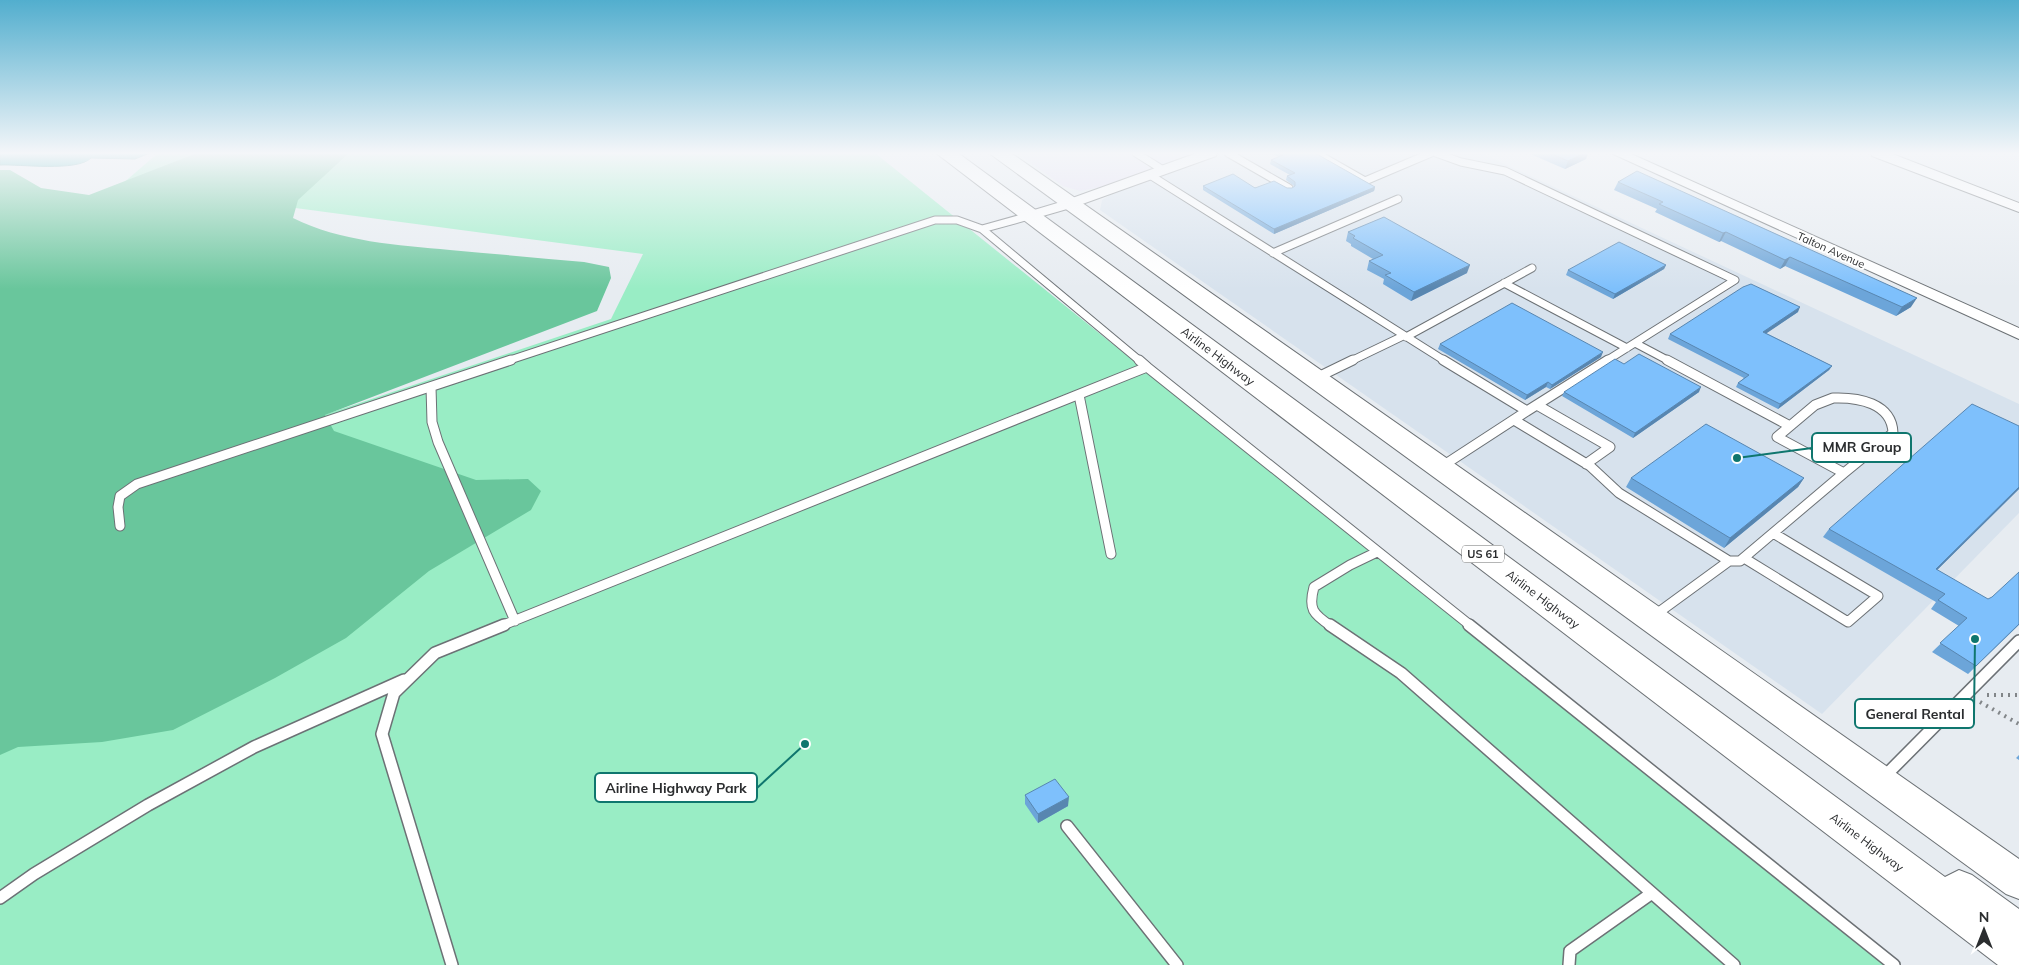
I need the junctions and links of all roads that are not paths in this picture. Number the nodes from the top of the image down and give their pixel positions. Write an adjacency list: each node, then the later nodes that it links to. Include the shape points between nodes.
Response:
1 (1005, 198): 11 (highway, Airline Highway / US 61)
2 (1061, 198): 9 (highway)
3 (1086, 198): 9 (street)
4 (1193, 198): 13 (lane)
5 (1562, 198): 18 (lane, via 1735,280)
6 (1717, 198): 16 (street, Talton Avenue)
7 (1993, 198): 10 (street)
8 (1398, 199): 13 (lane)
9 (1069, 204): 11 (street); 21 (highway)
10 (2019, 208)
11 (1029, 216): 12 (lane); 24 (highway, Airline Highway / US 61)
12 (982, 229): 20 (lane); 22 (lane, via 957,220 935,220)
13 (1273, 253): 17 (lane)
14 (1532, 268): 15 (lane)
15 (1504, 283): 17 (lane); 19 (lane)
16 (2019, 334)
17 (1405, 336): 21 (lane); 26 (lane)
18 (1635, 343): 19 (lane); 28 (lane)
19 (1627, 348): 25 (lane)
20 (1147, 367): 23 (lane); 34 (lane)
21 (1313, 379): 24 (highway); 30 (highway)
22 (431, 388): 32 (lane, via 130,487 116,502); 40 (lane, via 432,422 438,442)
23 (1079, 395): 35 (lane); 40 (lane)
24 (1272, 396): 38 (highway, Airline Highway / US 61)
25 (1538, 405): 26 (lane); 29 (lane, via 1610,447)
26 (1527, 411): 27 (lane)
27 (1514, 420): 29 (lane); 30 (lane)
28 (1790, 426): 31 (lane, via 1777,437); 31 (lane, via 1821,401 1832,397 1862,400 1884,411 1895,426 1893,433)
29 (1586, 464): 37 (lane, via 1619,493)
30 (1439, 468): 39 (highway)
31 (1844, 472): 33 (lane)
32 (120, 526)
33 (1773, 533): 36 (lane); 36 (lane, via 1878,596 1848,622)
34 (1378, 552): 46 (lane, via 1314,587 1310,602 1316,616 1401,674); 54 (lane)
35 (1111, 554)
36 (1744, 558): 37 (lane)
37 (1729, 561): 39 (lane)
38 (1495, 563): 48 (highway, via 1825,788); 49 (highway, Airline Highway / US 61)
39 (1650, 619): 43 (highway)
40 (515, 621): 42 (lane, via 435,653)
41 (2019, 641): 43 (lane)
42 (411, 677): 47 (lane, via 254,746 148,805); 50 (lane, via 394,693 382,734)
43 (1879, 782): 45 (highway)
44 (1067, 826): 51 (lane)
45 (2019, 882)
46 (1652, 893): 52 (lane, via 1570,952); 53 (lane)
47 (0, 898)
48 (2019, 932)
49 (2019, 956)
50 (452, 965)
51 (1177, 965)
52 (1568, 965)
53 (1734, 965)
54 (1894, 965)

